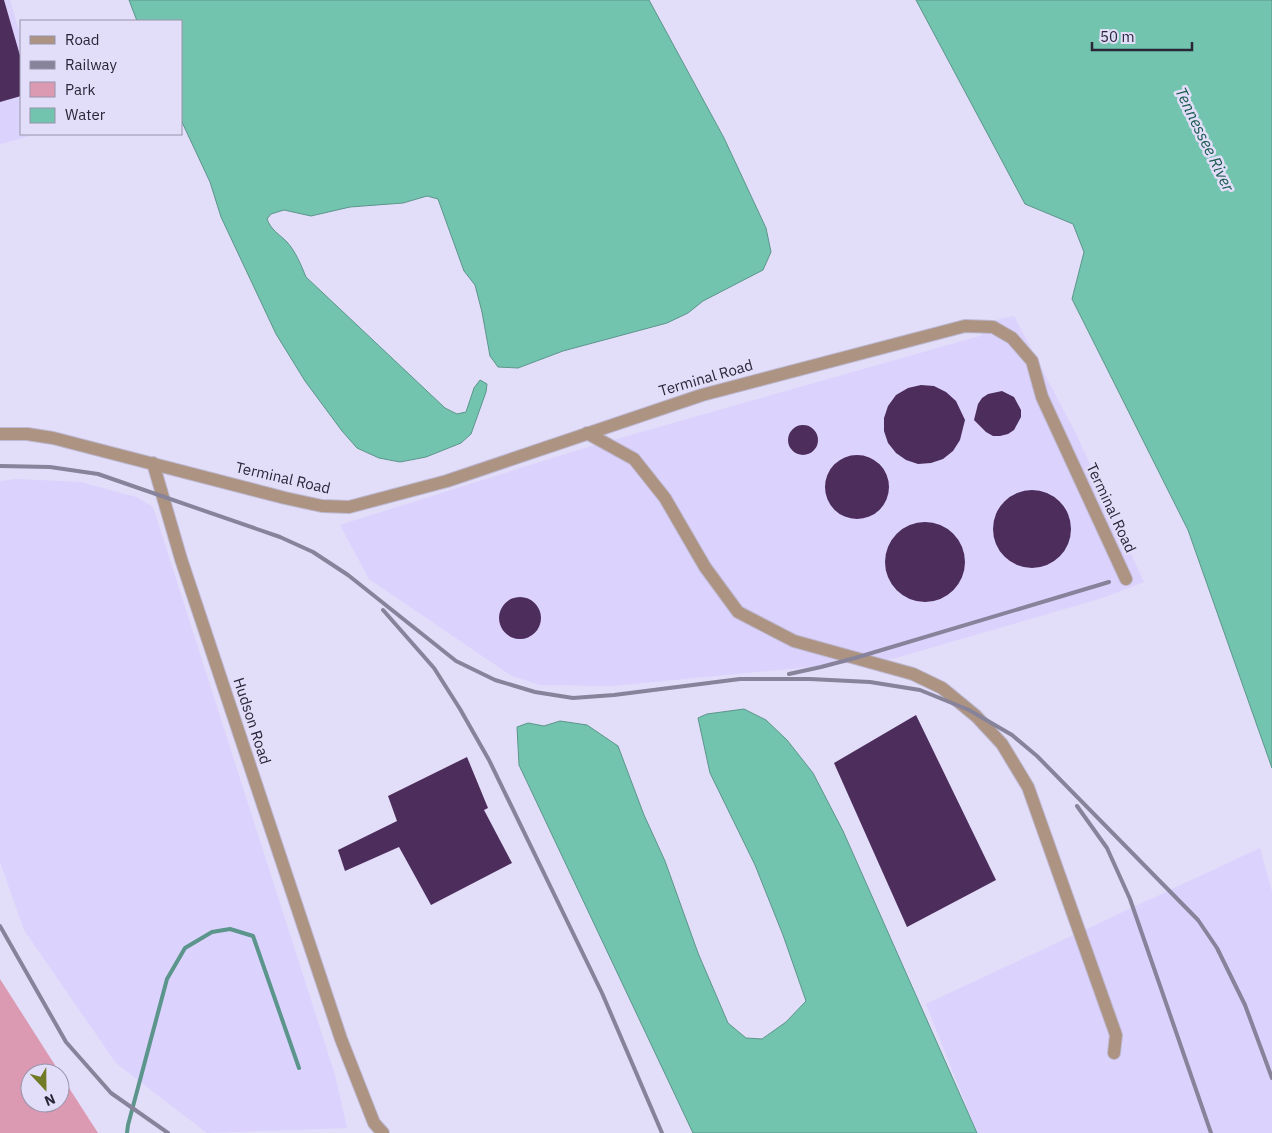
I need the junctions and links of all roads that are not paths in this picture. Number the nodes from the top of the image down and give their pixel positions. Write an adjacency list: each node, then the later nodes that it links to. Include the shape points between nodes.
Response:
1 (587, 433): 3 (street, Terminal Road, via 446,481 349,507 322,506 285,498); 4 (street, Terminal Road, via 702,395 965,326 993,327 1012,338 1032,361 1042,397); 5 (street, via 634,459 665,498 705,567 738,612 794,641 913,674 942,688 976,716 1002,744 1028,787 1116,1036)
2 (0, 434): 3 (street, via 53,438)
3 (153, 463): 6 (street, Hudson Road, via 180,558 341,1039 374,1124)
4 (1126, 579)
5 (1114, 1053)
6 (384, 1133)

